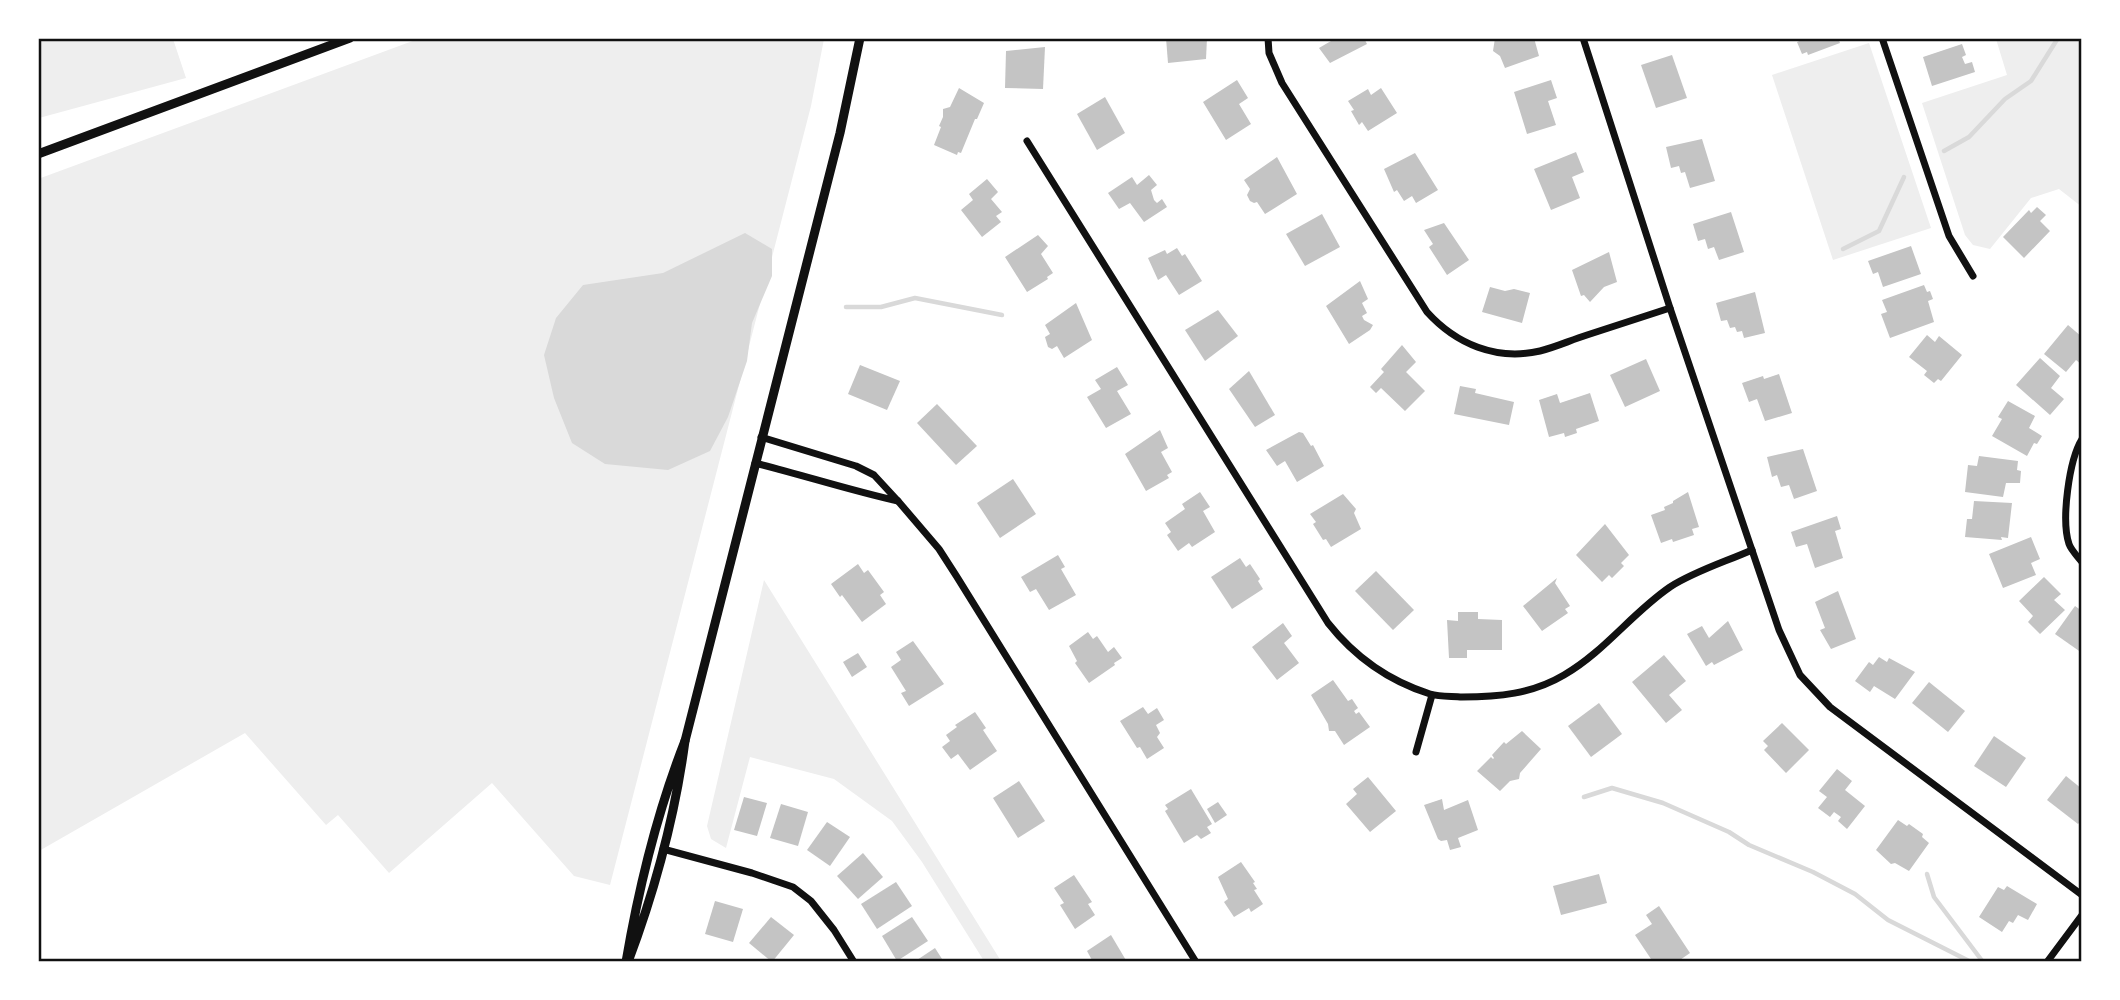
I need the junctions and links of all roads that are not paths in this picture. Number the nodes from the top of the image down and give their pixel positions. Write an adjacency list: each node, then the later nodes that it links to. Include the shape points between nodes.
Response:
1 (350, 38): 6 (street)
2 (860, 38): 11 (street)
3 (1268, 38): 10 (street, via 1269,53 1282,83 1427,312 1460,341 1509,354 1538,351)
4 (1583, 38): 10 (street)
5 (1882, 38): 9 (street, via 1948,236)
6 (330, 42): 8 (street)
7 (1027, 141): 17 (street, via 1328,622 1362,659)
8 (38, 154)
9 (1973, 275)
10 (1670, 308): 15 (street)
11 (761, 437): 13 (street); 14 (street, via 856,466 874,475)
12 (2081, 439): 16 (street, via 2075,450 2066,512 2069,544)
13 (755, 463): 14 (street); 18 (street)
14 (898, 501): 25 (street, via 939,549)
15 (1752, 550): 17 (street, via 1671,587 1581,664 1544,685 1489,697); 21 (street, via 1783,640 1809,686 1865,735)
16 (2081, 562)
17 (1432, 695): 19 (street)
18 (685, 741): 20 (street); 23 (street, via 664,798 635,909)
19 (1416, 752)
20 (663, 849): 23 (street, via 647,912); 24 (street, via 793,887 811,901)
21 (2081, 895)
22 (2081, 915): 26 (street)
23 (627, 961)
24 (854, 961)
25 (1196, 961)
26 (2047, 961)

